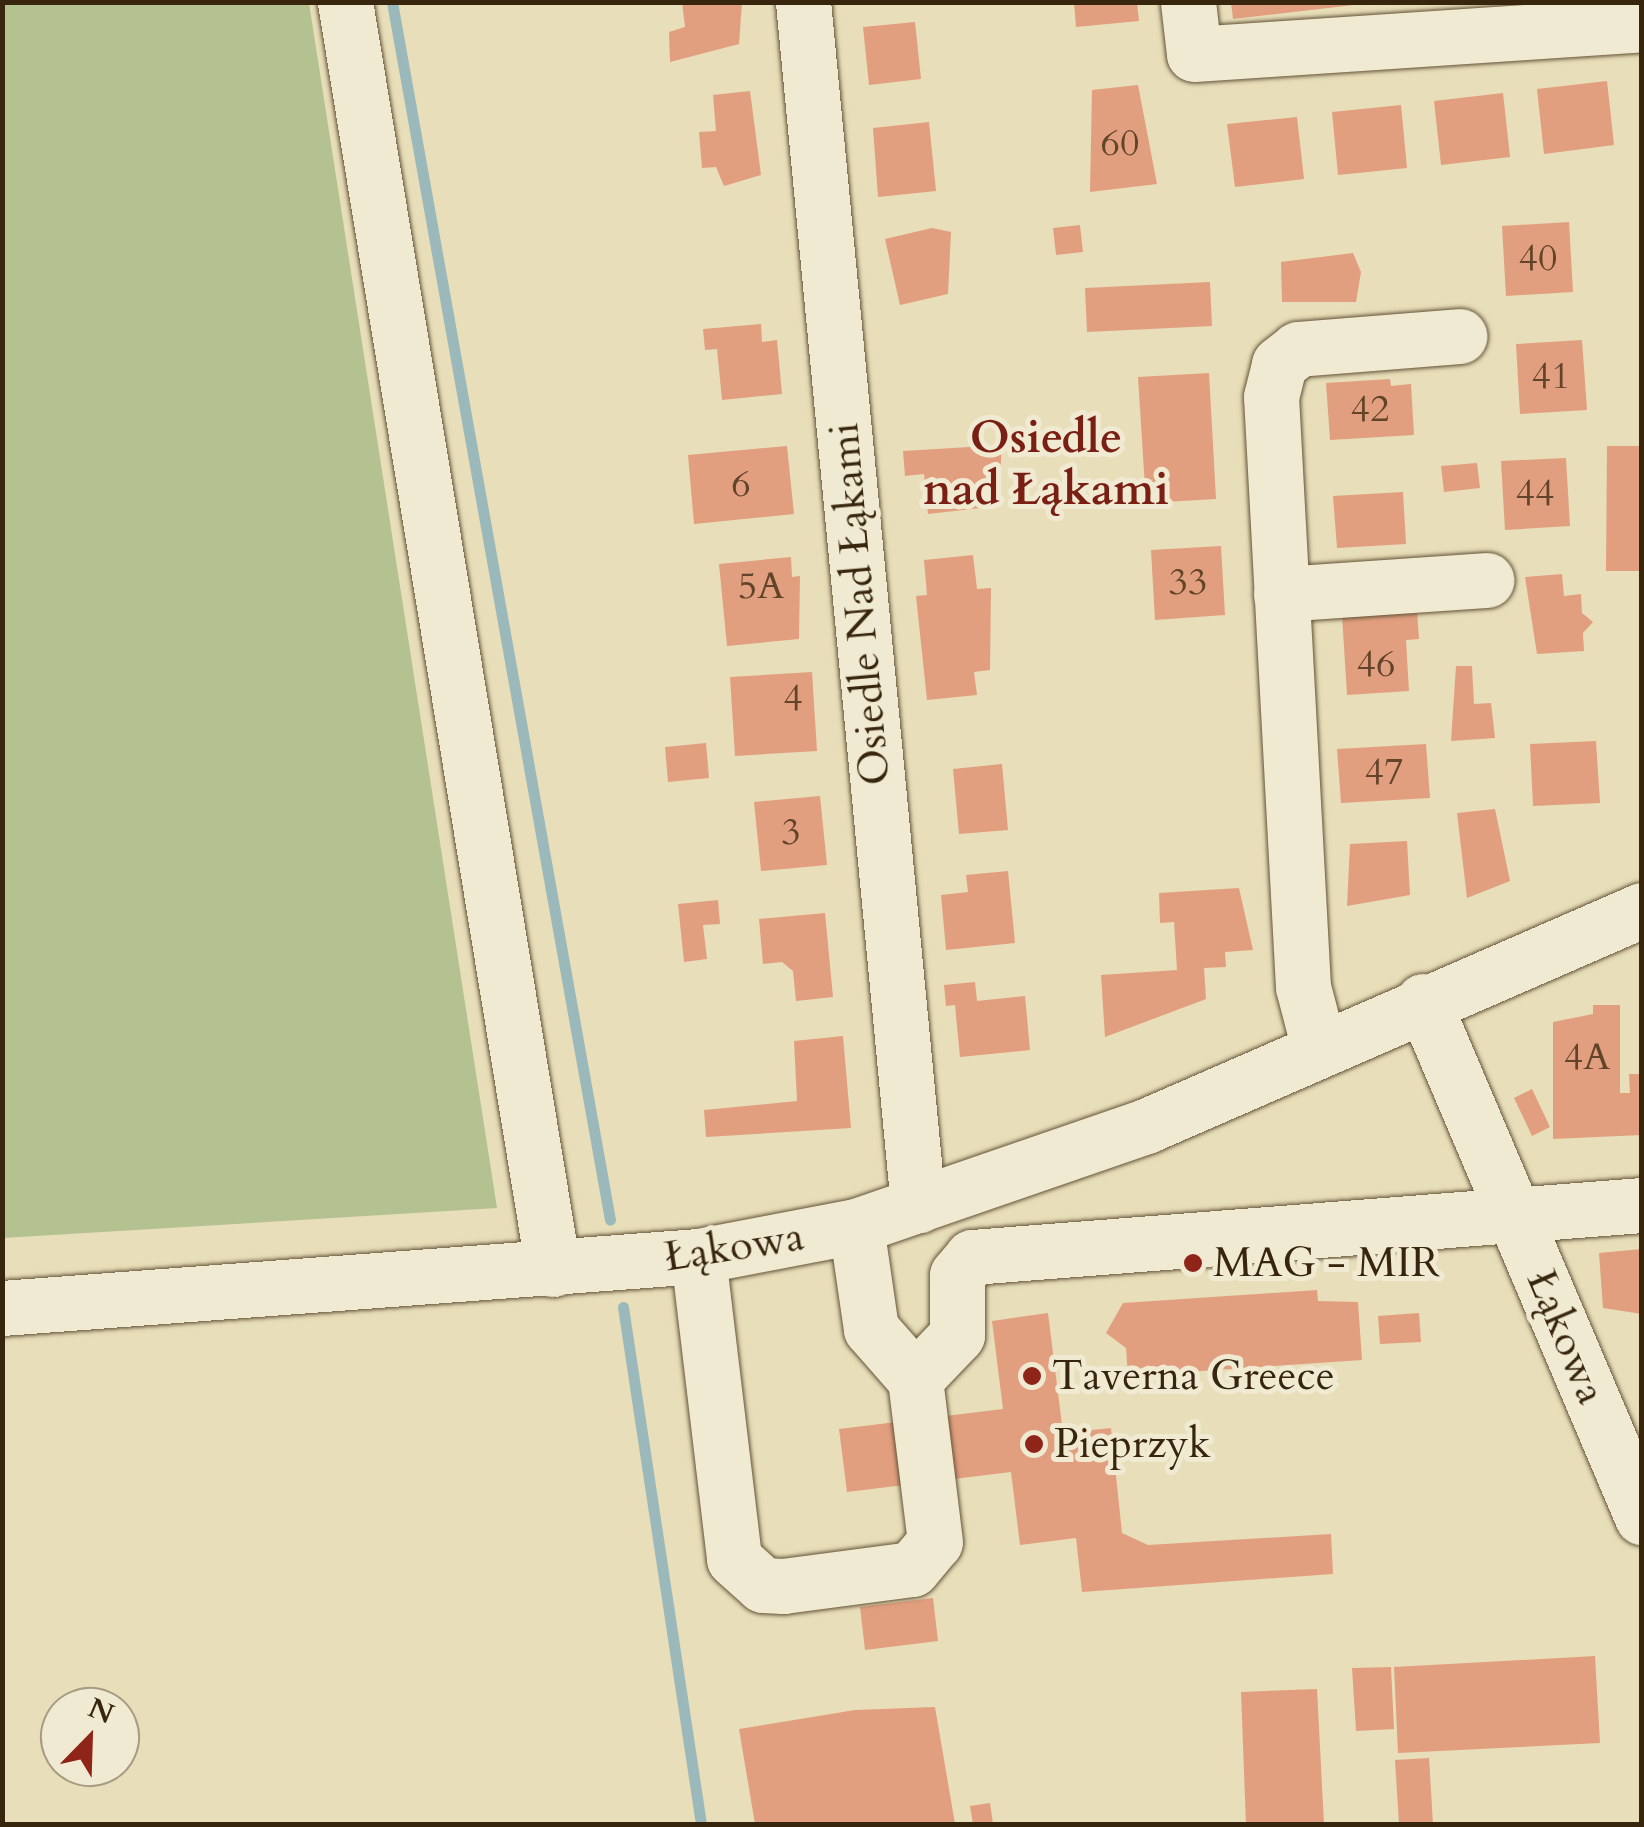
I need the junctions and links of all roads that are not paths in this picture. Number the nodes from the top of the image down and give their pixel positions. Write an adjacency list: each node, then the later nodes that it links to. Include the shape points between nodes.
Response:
1 (345, 2): 16 (street)
2 (803, 2): 12 (street, Osiedle Nad Łąkami)
3 (1642, 24): 4 (street)
4 (1191, 28)
5 (1459, 336): 7 (street, via 1298,348 1280,364 1271,397)
6 (1487, 580): 7 (street)
7 (1281, 594): 10 (street, via 1303,987)
8 (1642, 910): 9 (street, Łąkowa)
9 (1424, 1002): 10 (street, Łąkowa); 13 (street, Łąkowa)
10 (1319, 1048): 12 (street, Łąkowa, via 1146,1126)
11 (1642, 1205): 13 (street, Łąkowa)
12 (918, 1206): 14 (street, Łąkowa)
13 (1514, 1212): 18 (street, Łąkowa, via 972,1257 957,1275 958,1335); 19 (street, Łąkowa)
14 (856, 1226): 15 (street, Łąkowa); 18 (street, via 871,1329)
15 (698, 1256): 16 (street, Łąkowa); 18 (street, via 734,1559 763,1585 912,1569 935,1542)
16 (554, 1270): 17 (street, Łąkowa)
17 (2, 1308)
18 (915, 1379)
19 (1642, 1517)

